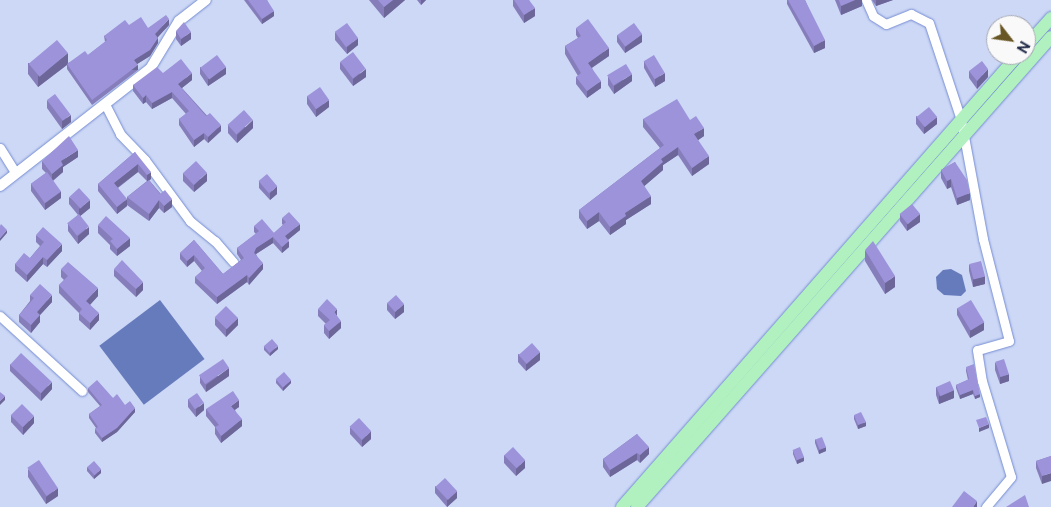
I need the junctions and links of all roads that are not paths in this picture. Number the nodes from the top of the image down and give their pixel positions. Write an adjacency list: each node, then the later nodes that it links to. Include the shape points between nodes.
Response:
1 (206, 0): 7 (street, via 178,21 150,69)
2 (866, 0): 8 (street, via 872,16 886,24 911,14 929,23)
3 (1051, 18): 4 (main road)
4 (1036, 35)
5 (1051, 37): 9 (main road)
6 (1009, 65): 8 (main road)
7 (106, 106): 11 (street); 13 (street, via 120,134 145,160 190,221 215,241)
8 (961, 120): 9 (street); 16 (main road)
9 (964, 135): 17 (main road); 18 (street, via 984,239 1009,341 977,350 982,381 1011,477)
10 (0, 148): 11 (street)
11 (15, 172): 12 (street)
12 (0, 186)
13 (233, 262)
14 (0, 316): 15 (street)
15 (82, 391)
16 (622, 507)
17 (637, 507)
18 (986, 507)

